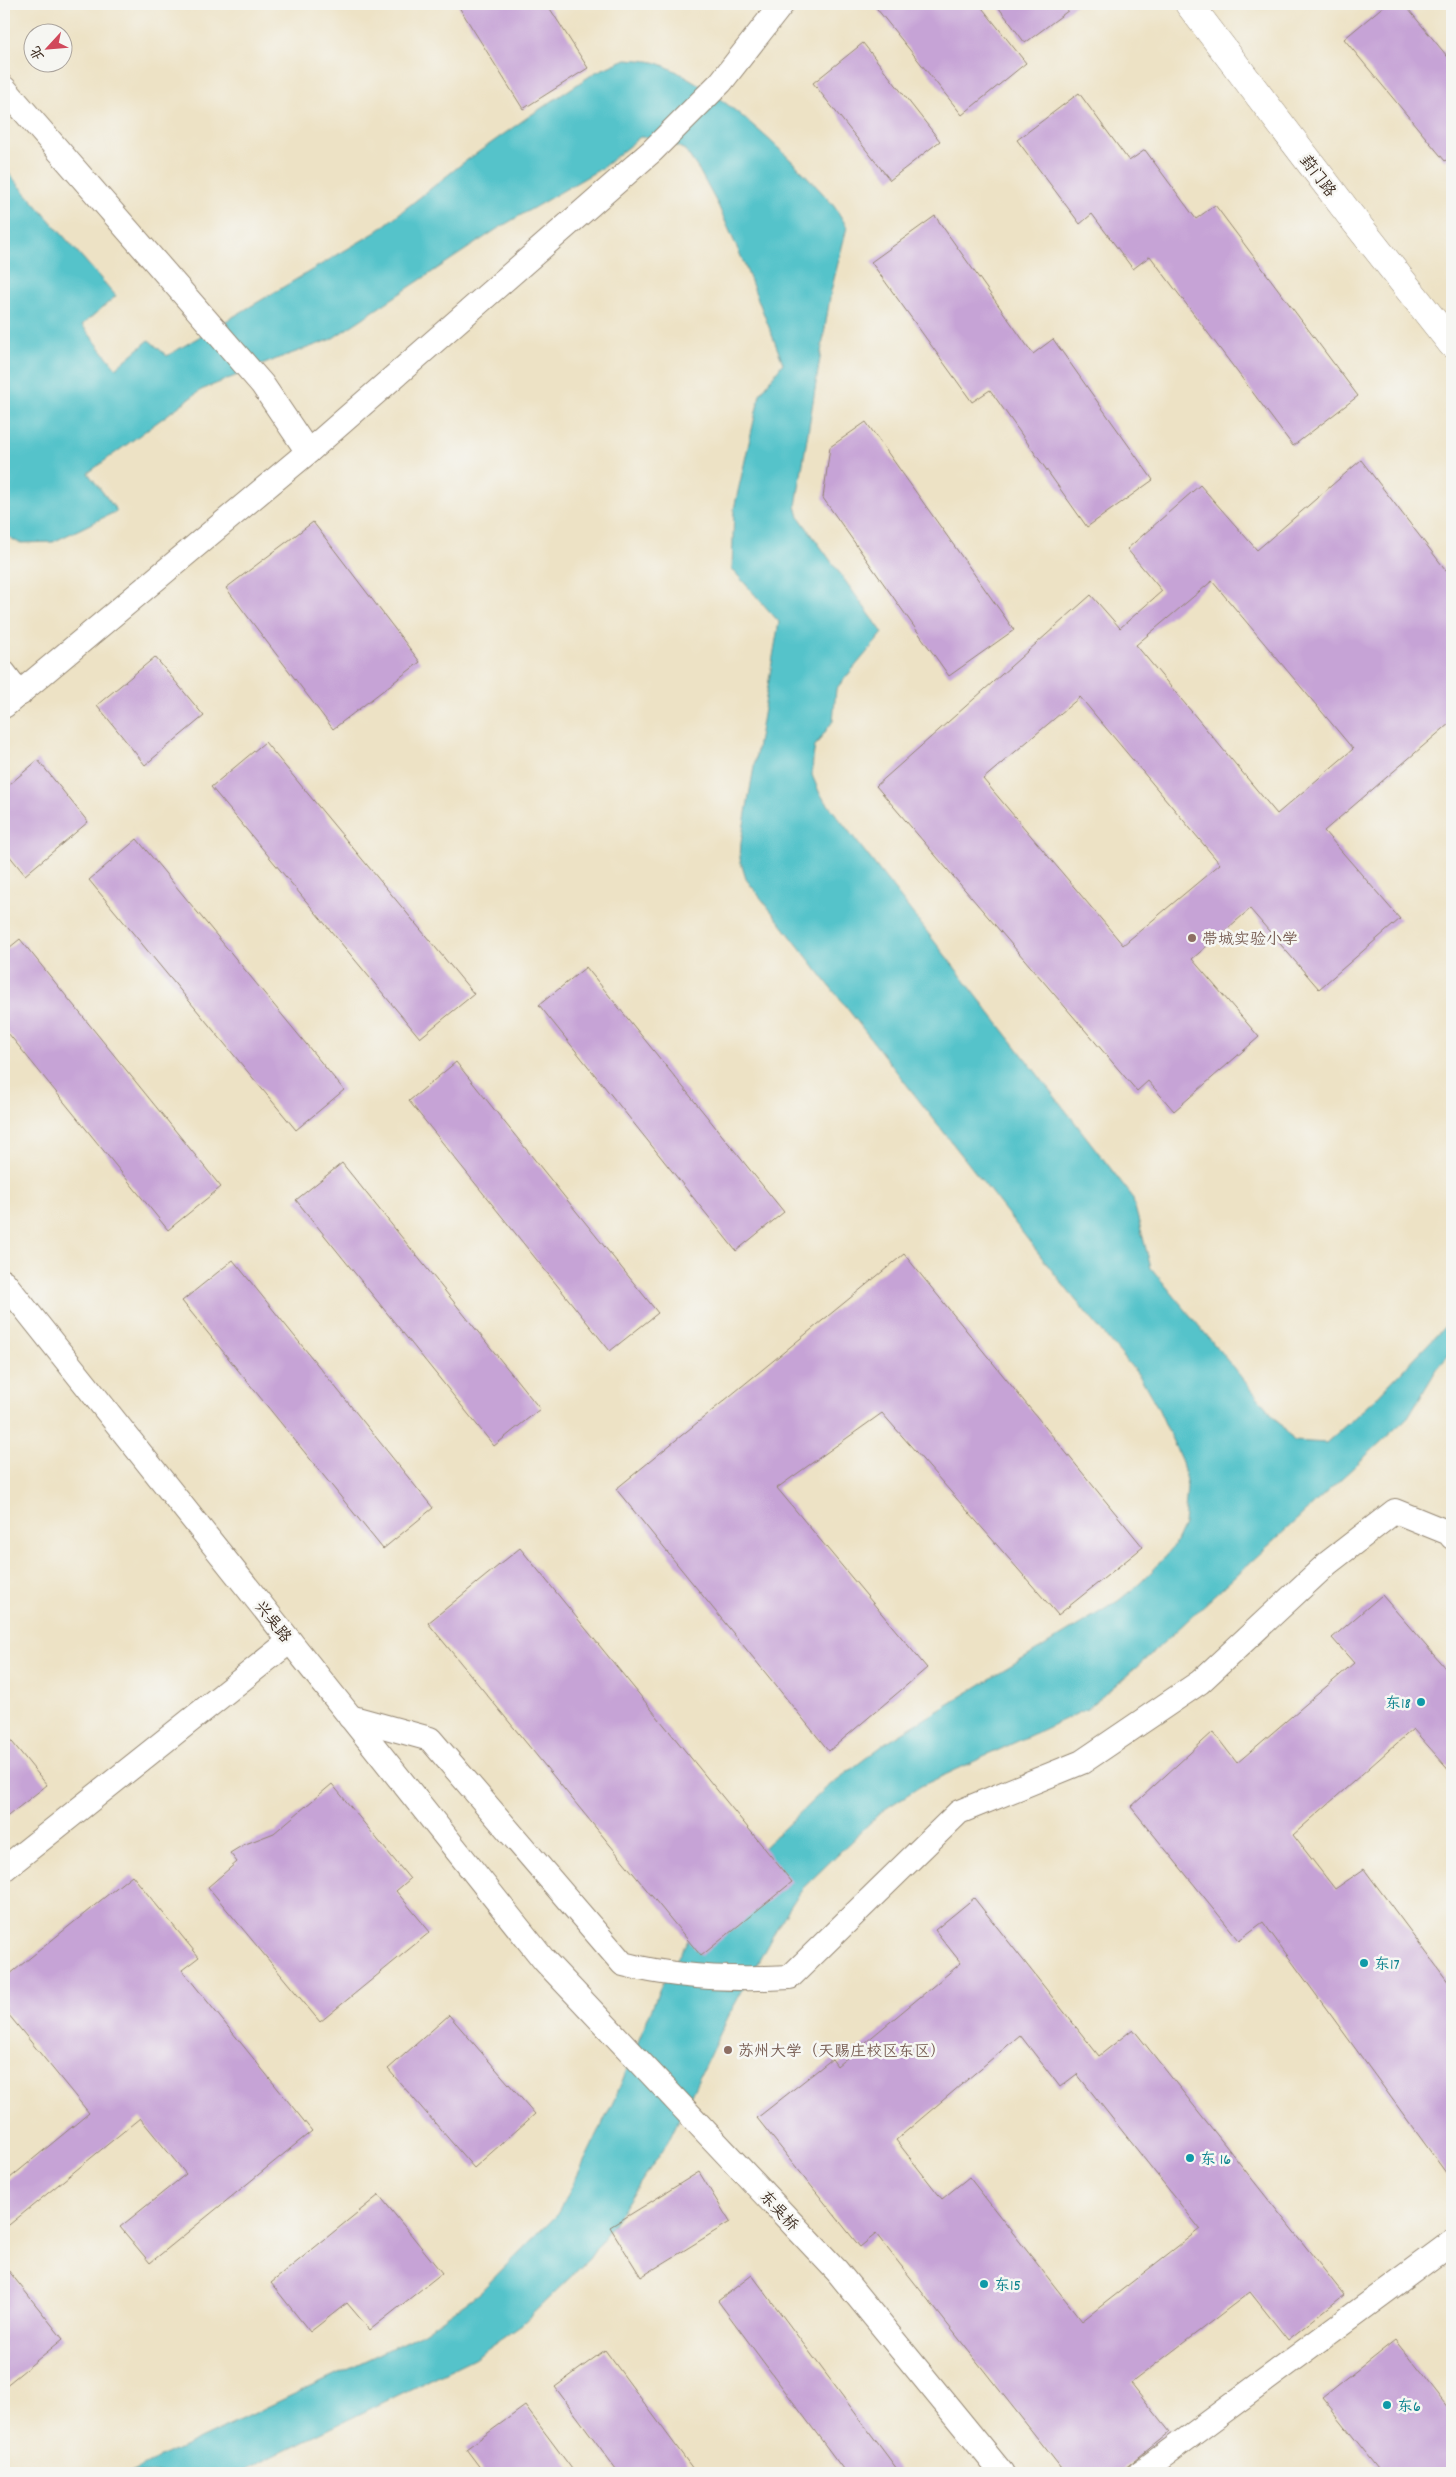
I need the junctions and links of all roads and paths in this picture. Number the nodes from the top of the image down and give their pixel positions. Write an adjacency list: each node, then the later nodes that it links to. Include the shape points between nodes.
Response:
1 (782, 4): 5 (lane, via 721,82 652,151)
2 (1189, 4): 4 (main road, 葑门路)
3 (4, 88): 5 (lane, via 262,384)
4 (1452, 344)
5 (308, 452): 7 (lane)
6 (4, 673): 7 (lane)
7 (12, 700)
8 (4, 1282): 10 (lane, 兴吴路)
9 (1452, 1537): 11 (lane, via 1395,1511 1328,1563 1200,1682 1082,1762 959,1812 790,1976 756,1979 653,1972 623,1964 430,1739)
10 (290, 1641): 11 (lane, 兴吴路); 12 (lane)
11 (350, 1717): 13 (lane, 兴吴路)
12 (4, 1869)
13 (544, 1960): 15 (lane, 东吴桥, via 837,2271)
14 (1452, 2242): 16 (lane)
15 (1002, 2473)
16 (1140, 2473)

